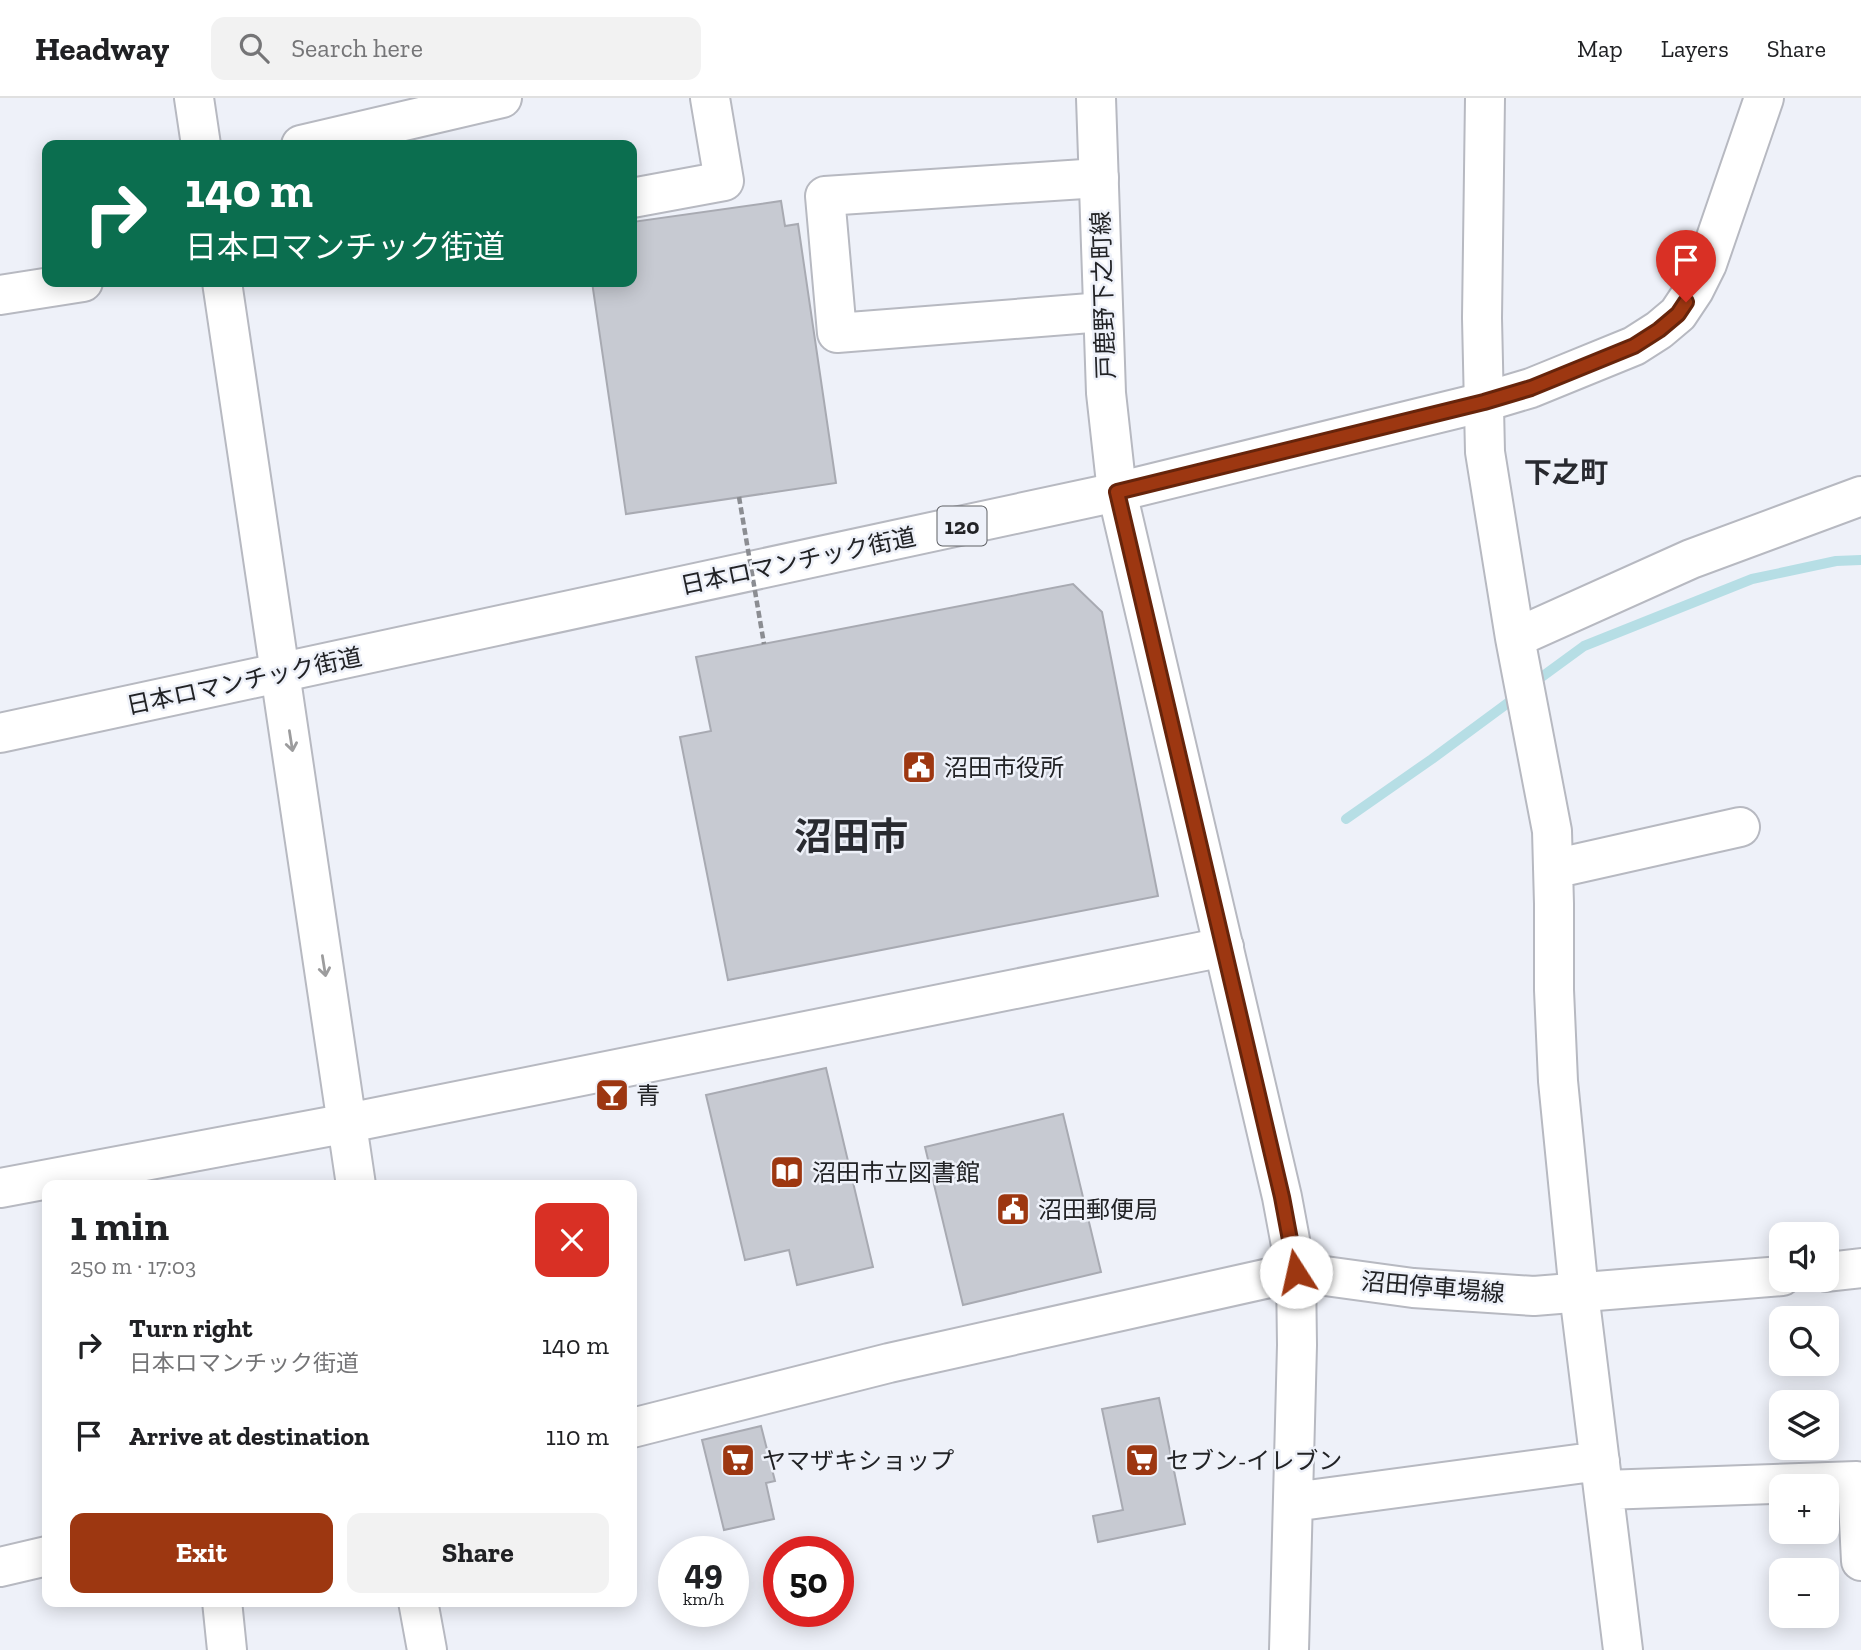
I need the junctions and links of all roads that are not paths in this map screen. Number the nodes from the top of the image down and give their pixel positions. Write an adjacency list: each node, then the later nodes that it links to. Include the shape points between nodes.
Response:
1 (194, 98): 7 (main road)
2 (502, 98): 8 (main road)
3 (710, 98): 10 (main road, via 724,181)
4 (1096, 98): 9 (main road, 戸鹿野下之町線)
5 (1485, 98): 15 (main road)
6 (1764, 98): 15 (main road, 日本ロマンチック街道 / 120, via 1707,264 1678,314 1634,346)
7 (200, 140)
8 (322, 140)
9 (1099, 178): 14 (main road, 戸鹿野下之町線); 14 (main road, via 825,196 837,334)
10 (637, 197)
11 (51, 287): 13 (main road)
12 (223, 287): 19 (main road)
13 (0, 295)
14 (1103, 312): 16 (main road, 戸鹿野下之町線)
15 (1484, 402): 16 (main road, 日本ロマンチック街道 / 120); 18 (main road, via 1485,452)
16 (1117, 492): 19 (main road, 日本ロマンチック街道 / 120); 23 (main road)
17 (1861, 496): 18 (main road, via 1691,559)
18 (1515, 638): 22 (main road, via 1552,831)
19 (280, 674): 20 (main road, 日本ロマンチック街道 / 120); 24 (main road, one-way to 24)
20 (0, 733)
21 (1740, 827): 22 (main road)
22 (1553, 869): 33 (main road, via 1558,1081)
23 (1224, 947): 24 (main road); 31 (main road)
24 (348, 1123): 26 (main road); 27 (main road)
25 (42, 1180): 28 (main road)
26 (43, 1180)
27 (355, 1180)
28 (0, 1188)
29 (1861, 1268): 30 (main road)
30 (1839, 1271)
31 (1296, 1272): 33 (main road, 沼田停車場線, via 1413,1288 1534,1296); 34 (main road, via 889,1363); 36 (main road)
32 (1769, 1277): 33 (main road, 沼田停車場線)
33 (1579, 1293): 35 (main road)
34 (637, 1427)
35 (1602, 1476): 36 (main road); 38 (main road, via 1857,1481); 45 (main road)
36 (1293, 1502): 44 (main road)
37 (42, 1557): 39 (main road)
38 (1861, 1561)
39 (0, 1567)
40 (223, 1607): 42 (main road)
41 (419, 1607): 43 (main road)
42 (227, 1650)
43 (427, 1650)
44 (1289, 1650)
45 (1623, 1650)

